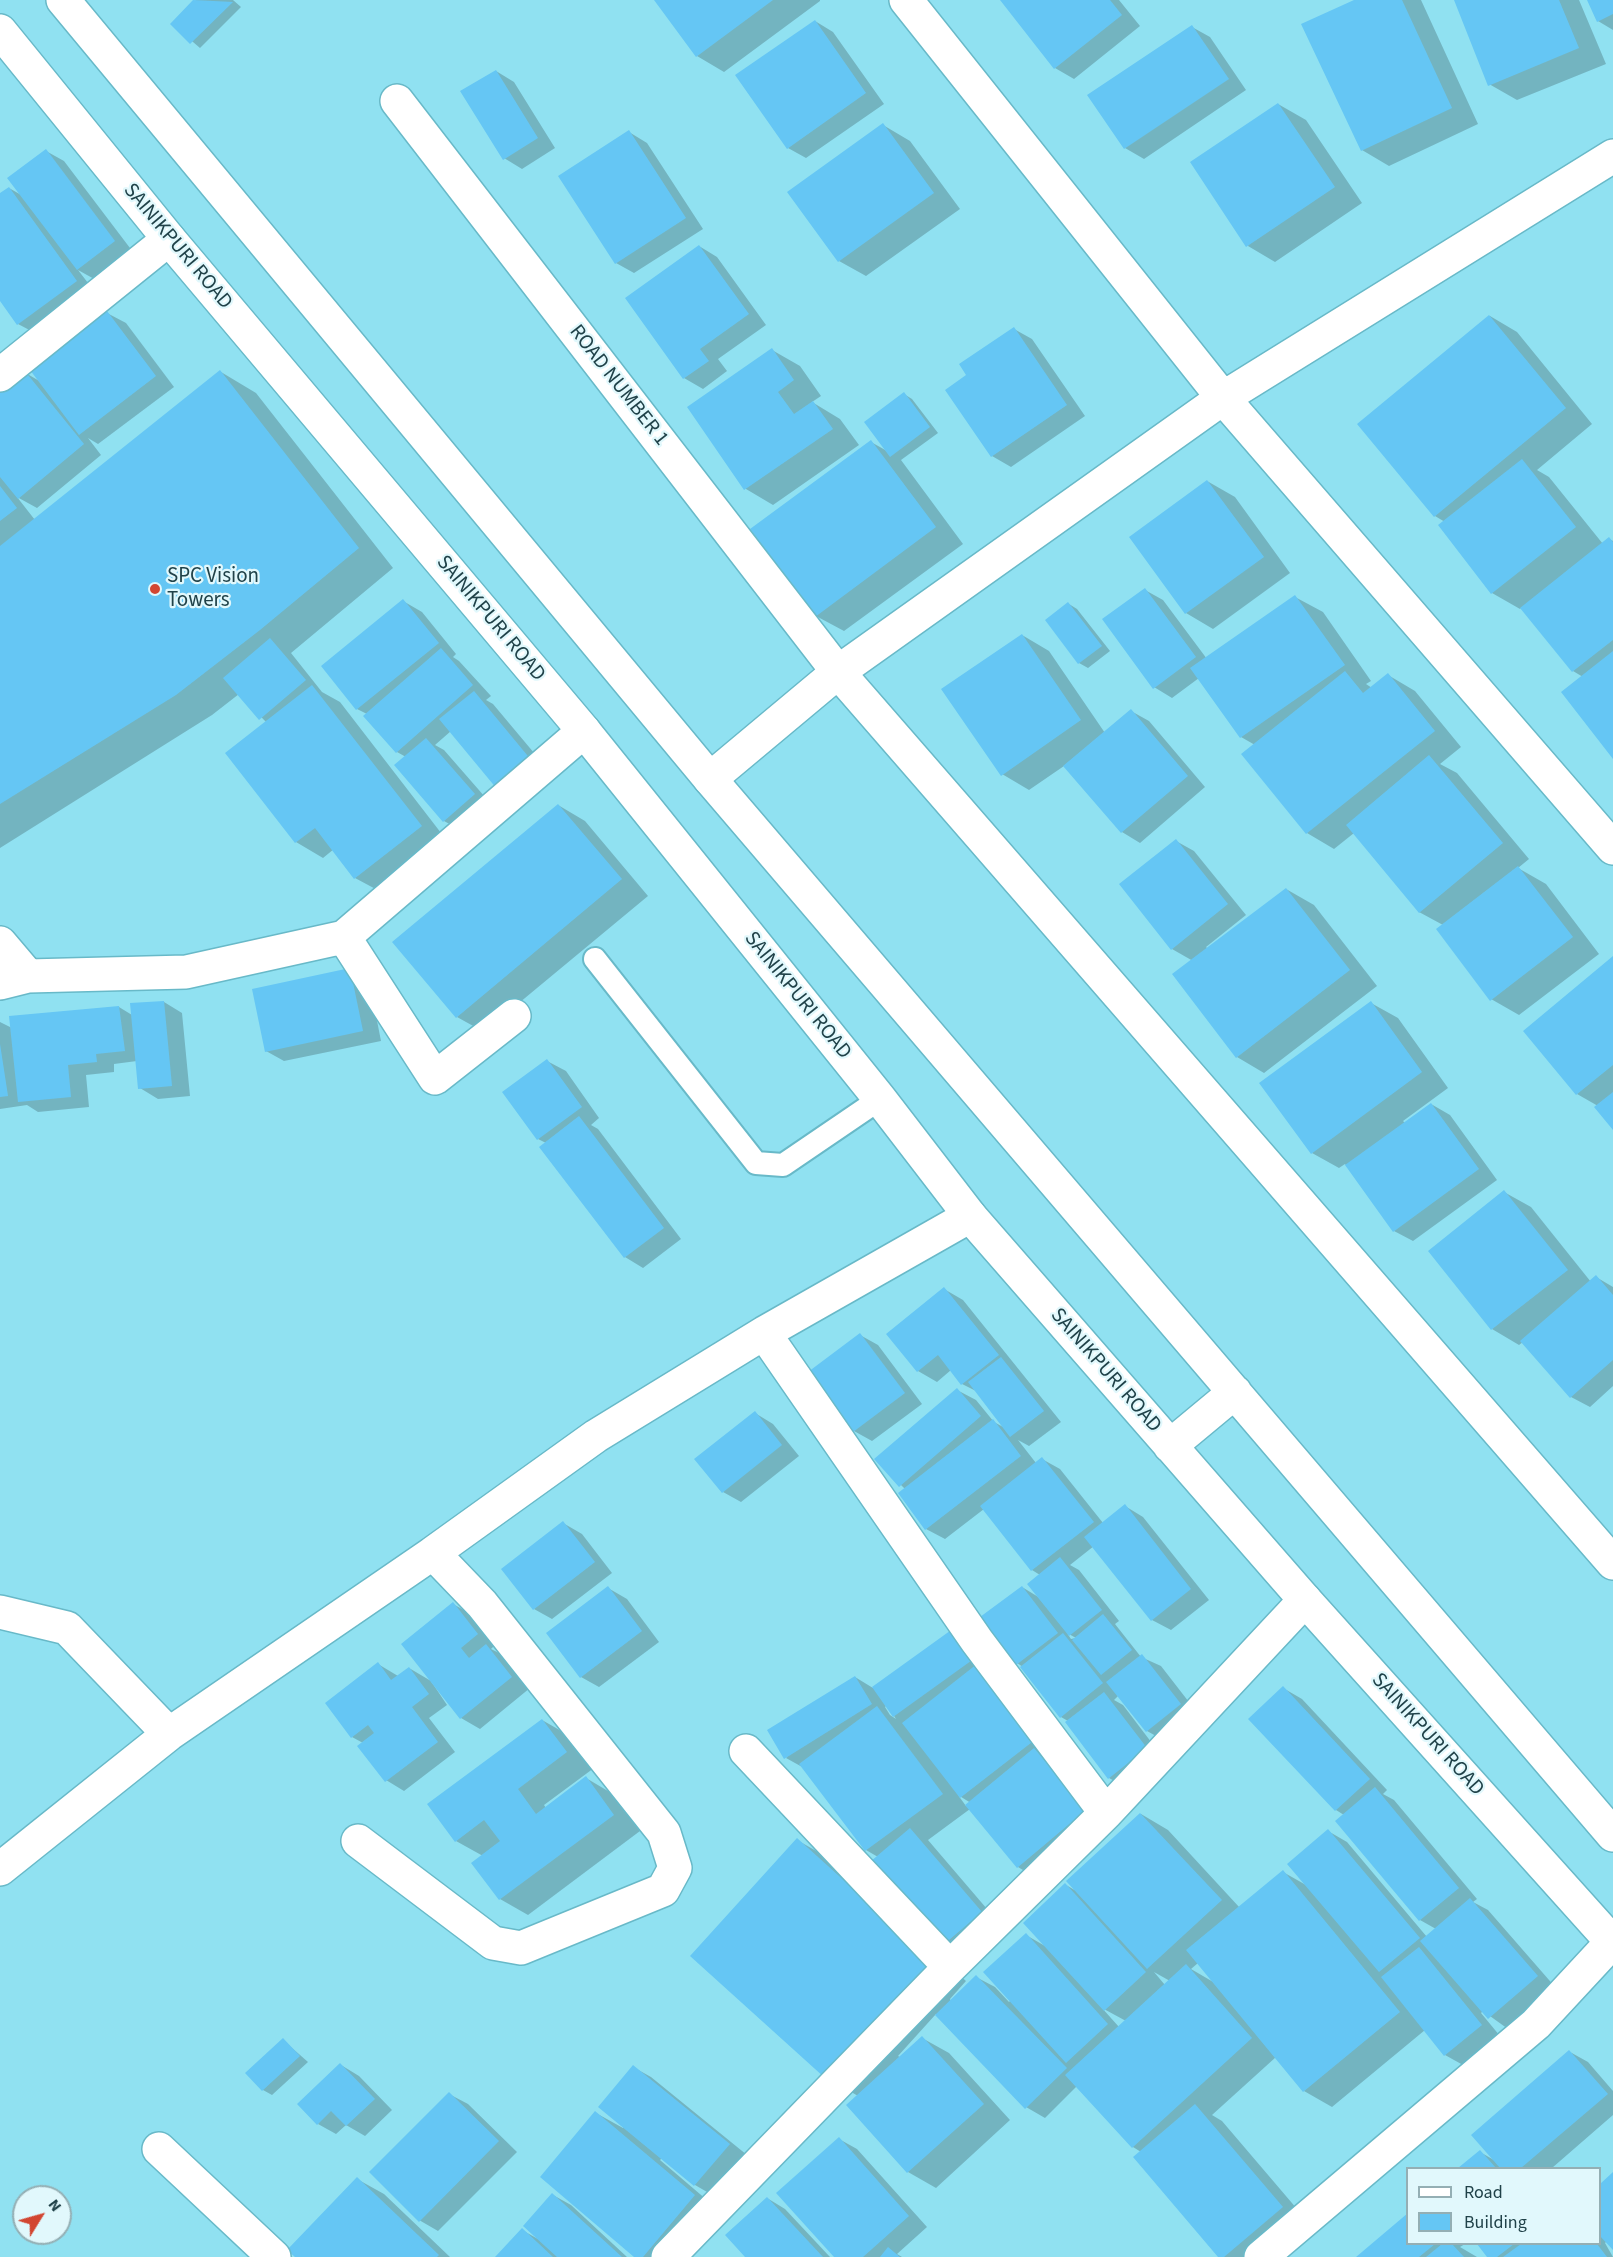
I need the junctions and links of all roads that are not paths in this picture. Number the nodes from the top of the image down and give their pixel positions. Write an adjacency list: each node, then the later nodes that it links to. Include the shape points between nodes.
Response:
1 (906, 0): 8 (street)
2 (70, 3): 11 (street)
3 (0, 31): 6 (street, SAINIKPURI ROAD)
4 (397, 100): 9 (street, ROAD NUMBER 1)
5 (1613, 156): 8 (street)
6 (169, 238): 7 (street); 10 (street, SAINIKPURI ROAD)
7 (0, 375)
8 (1223, 398): 9 (street); 12 (street)
9 (838, 672): 11 (street); 24 (street, ROAD NUMBER 1)
10 (584, 731): 13 (street); 18 (street, SAINIKPURI ROAD)
11 (710, 779): 21 (street)
12 (1613, 848)
13 (344, 937): 16 (street, via 186,972); 17 (street, via 435,1078)
14 (0, 943): 16 (street)
15 (595, 959): 18 (lane, via 756,1163 783,1165)
16 (14, 979)
17 (514, 1016)
18 (880, 1099): 19 (street, SAINIKPURI ROAD)
19 (970, 1216): 20 (street); 22 (street, SAINIKPURI ROAD)
20 (764, 1333): 23 (street, via 596,1436); 29 (street, via 977,1641)
21 (1235, 1392): 22 (street); 30 (street)
22 (1170, 1446): 25 (street, SAINIKPURI ROAD)
23 (433, 1553): 27 (street); 31 (street, via 482,1604 664,1833 675,1868 663,1890 522,1948 494,1943)
24 (1613, 1563)
25 (1305, 1600): 29 (street); 33 (street, SAINIKPURI ROAD)
26 (0, 1612): 27 (street, via 67,1628)
27 (169, 1734): 32 (street)
28 (746, 1751): 34 (street)
29 (1106, 1813): 34 (street)
30 (1613, 1835)
31 (358, 1841)
32 (0, 1869)
33 (1612, 1943): 38 (street, via 1536,2024)
34 (950, 1967): 37 (street)
35 (159, 2149): 36 (street)
36 (274, 2257)
37 (668, 2257)
38 (1261, 2257)

